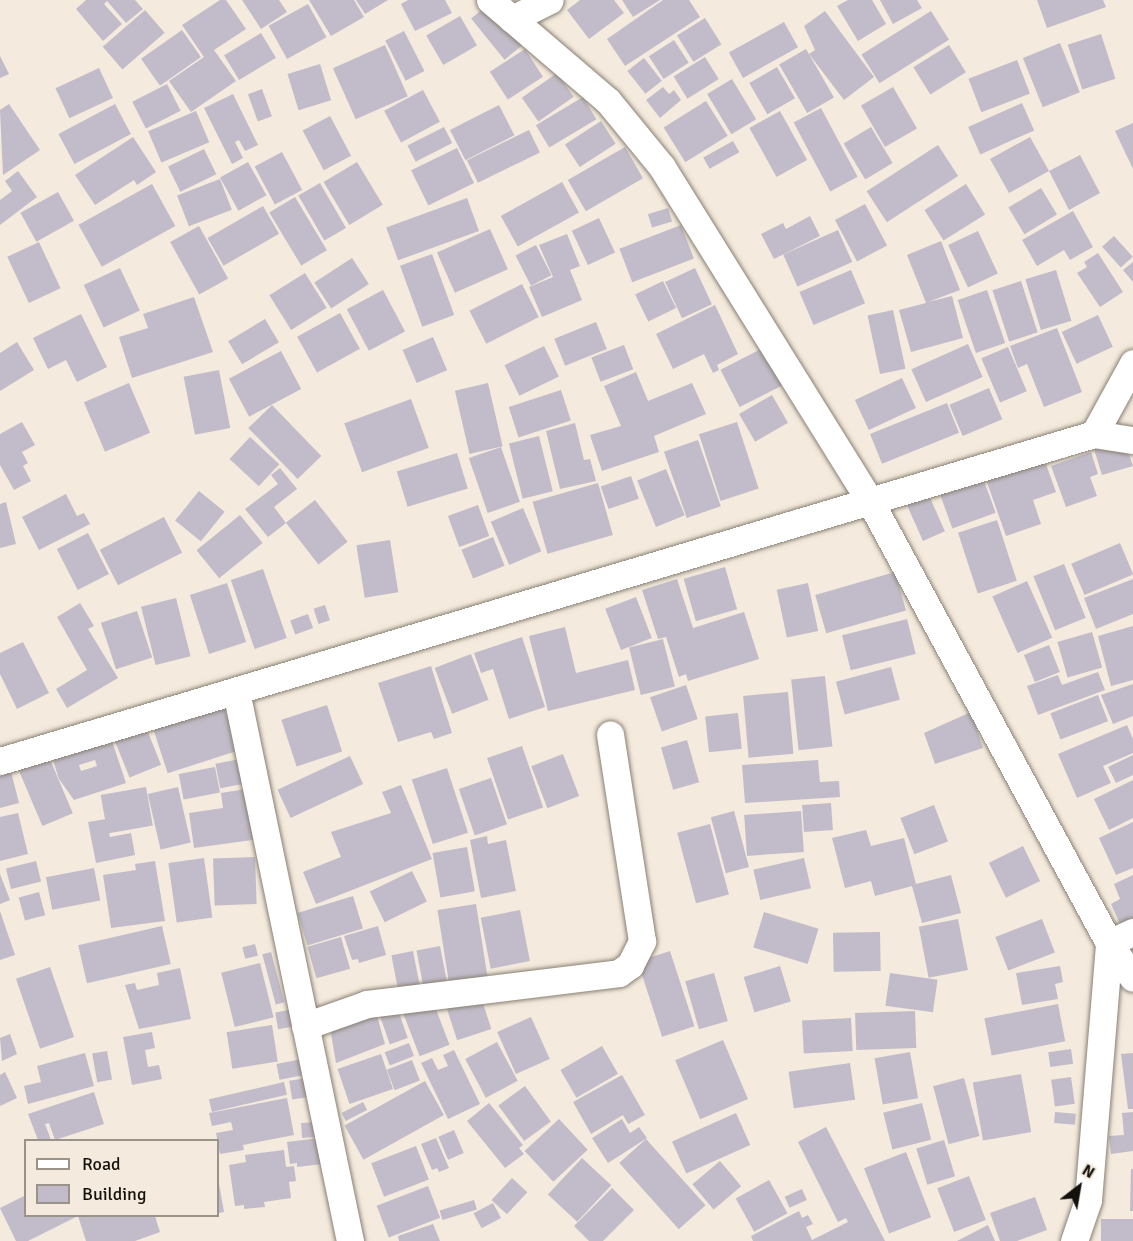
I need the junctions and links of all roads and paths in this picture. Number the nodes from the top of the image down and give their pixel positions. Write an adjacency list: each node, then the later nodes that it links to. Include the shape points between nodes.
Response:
1 (490, 0): 3 (street)
2 (550, 0): 3 (street)
3 (512, 19): 7 (street, via 608,101 662,167)
4 (1133, 363): 5 (street)
5 (1094, 434): 6 (street); 7 (street)
6 (1133, 440)
7 (870, 501): 8 (street); 11 (street)
8 (236, 691): 10 (street); 13 (street)
9 (610, 734): 13 (street, via 642,941 630,964 619,973 367,1004)
10 (0, 761)
11 (1121, 938): 12 (street); 15 (street, via 1088,1200)
12 (1133, 978)
13 (305, 1026): 14 (street)
14 (350, 1241)
15 (1074, 1241)

